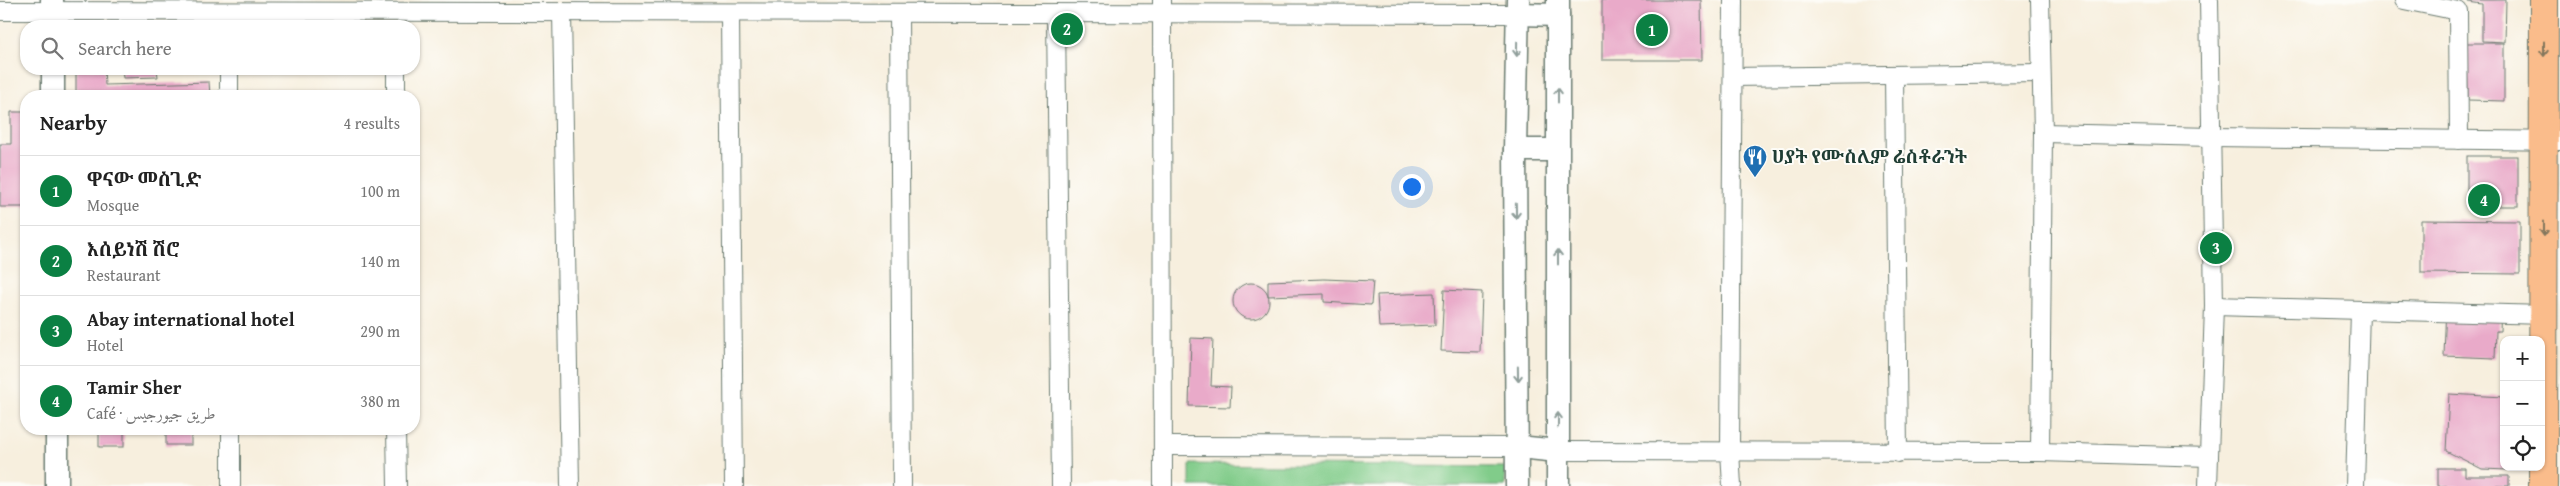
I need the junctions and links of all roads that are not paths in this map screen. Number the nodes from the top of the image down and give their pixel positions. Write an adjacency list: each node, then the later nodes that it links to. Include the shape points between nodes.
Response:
1 (1733, 0): 27 (street)
2 (2040, 0): 22 (street)
3 (2209, 0): 32 (street)
4 (2404, 0): 33 (street, via 2458,10)
5 (2544, 0): 34 (highway, one-way to 34)
6 (287, 6): 20 (street); 21 (street)
7 (456, 6): 16 (street); 21 (street)
8 (626, 6): 16 (street); 17 (street)
9 (821, 6): 17 (street); 18 (street)
10 (1019, 7): 18 (street); 19 (street)
11 (1162, 7): 12 (street); 19 (street); 44 (street)
12 (1518, 7): 13 (street); 35 (street, one-way to 35)
13 (1558, 7): 36 (street, one-way to 13)
14 (0, 11): 15 (street)
15 (52, 12): 20 (street)
16 (562, 12): 54 (street)
17 (730, 13): 55 (street)
18 (899, 13): 56 (street)
19 (1056, 13): 57 (street)
20 (229, 19)
21 (396, 19)
22 (2041, 73): 26 (street); 31 (street)
23 (53, 75): 28 (street)
24 (229, 75): 29 (street)
25 (396, 75): 30 (street)
26 (1894, 75): 27 (street); 49 (street)
27 (1733, 77): 47 (street)
28 (53, 90)
29 (229, 90)
30 (396, 90)
31 (2043, 132): 32 (street); 48 (street)
32 (2212, 137): 33 (street); 38 (street)
33 (2459, 140): 34 (street)
34 (2552, 141): 37 (highway)
35 (1515, 150): 36 (street); 45 (street, one-way to 45)
36 (1557, 150): 46 (street, one-way to 36)
37 (2552, 187): 40 (highway, one-way to 40)
38 (2214, 306): 39 (street); 50 (street)
39 (2360, 311): 40 (street); 63 (street)
40 (2545, 315): 64 (highway)
41 (56, 435): 51 (street)
42 (230, 435): 52 (street)
43 (396, 435): 53 (street)
44 (1163, 446): 45 (street); 58 (street)
45 (1518, 447): 46 (street); 59 (street)
46 (1558, 452): 47 (street); 60 (street)
47 (1730, 452): 49 (street); 61 (street)
48 (2040, 452): 49 (street); 50 (street)
49 (1898, 453)
50 (2209, 457): 62 (street)
51 (57, 486)
52 (231, 486)
53 (396, 486)
54 (570, 486)
55 (734, 486)
56 (902, 486)
57 (1061, 486)
58 (1163, 486)
59 (1517, 486)
60 (1558, 486)
61 (1732, 486)
62 (2208, 486)
63 (2355, 486)
64 (2543, 486)

